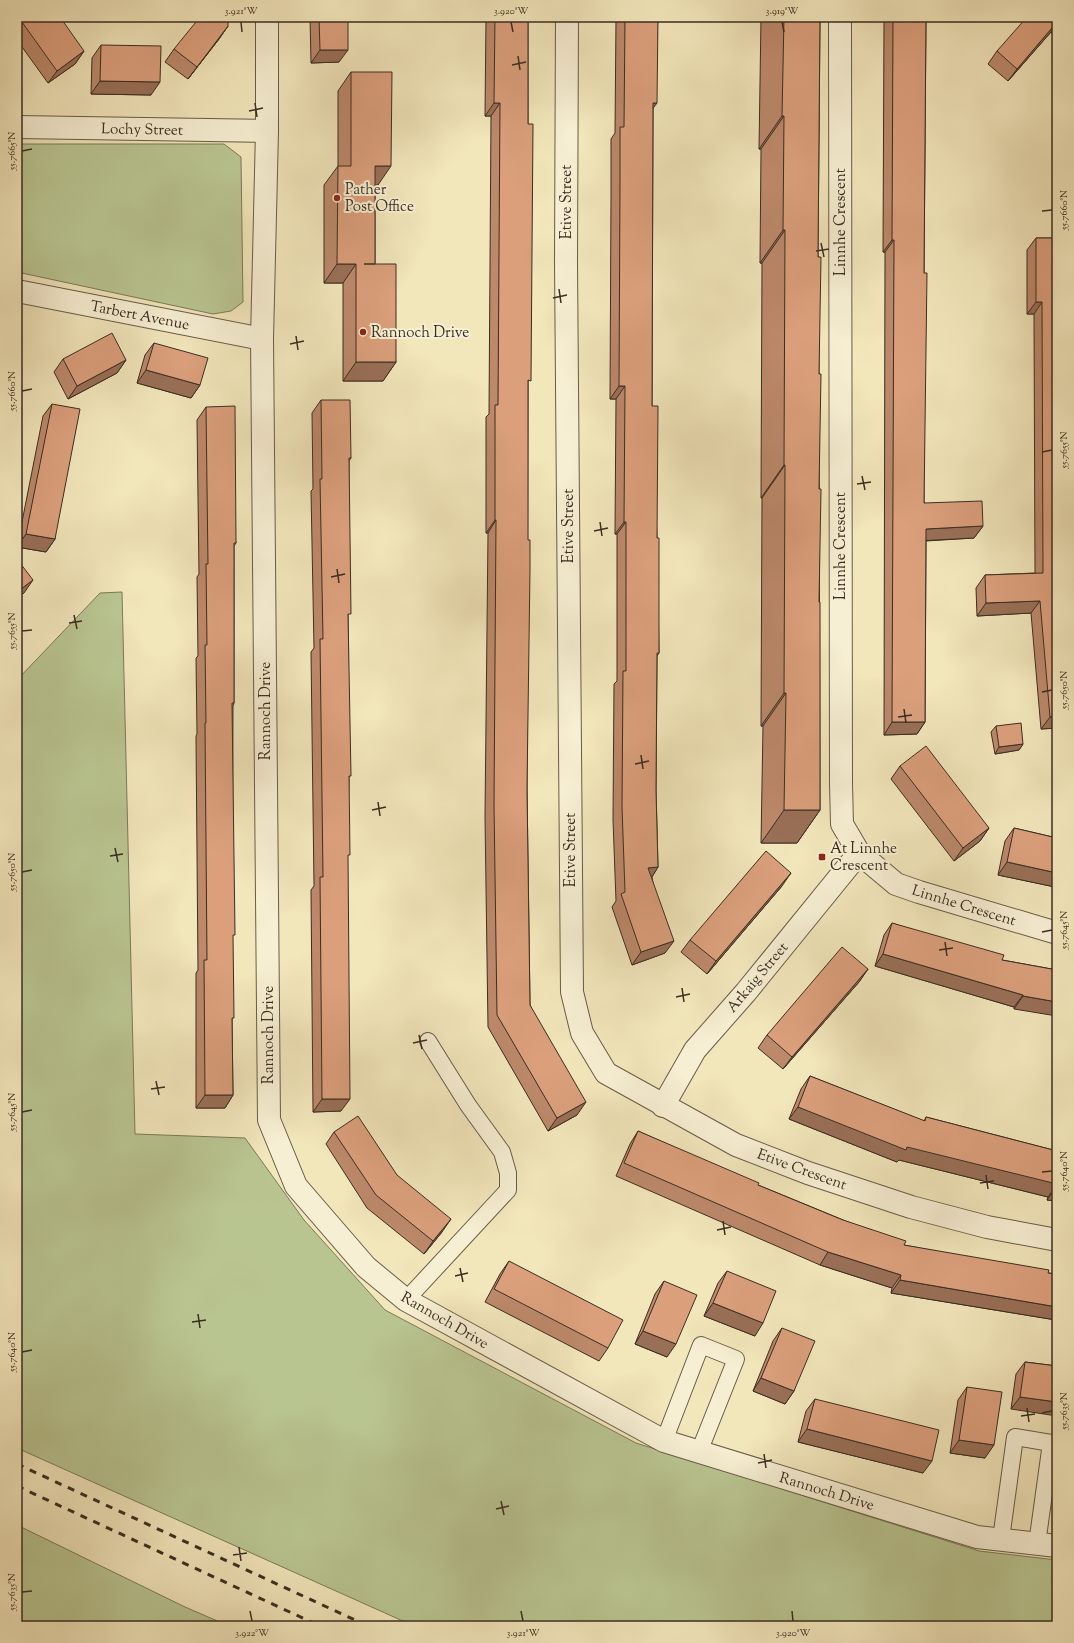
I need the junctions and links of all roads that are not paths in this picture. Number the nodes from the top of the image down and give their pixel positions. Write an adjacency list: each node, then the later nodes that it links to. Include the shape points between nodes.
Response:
1 (268, 17): 5 (street, Rannoch Drive)
2 (567, 17): 10 (street, Etive Street, via 566,264 572,992)
3 (840, 17): 8 (street, Linnhe Crescent, via 840,784 842,824)
4 (17, 127): 5 (street, Lochy Street)
5 (267, 131): 7 (street, Rannoch Drive)
6 (18, 298): 7 (street, Tarbert Avenue)
7 (262, 339): 14 (street, Rannoch Drive, via 269,1120 296,1186 366,1267)
8 (859, 853): 9 (street, Linnhe Crescent, via 896,884); 12 (street, Arkaig Street, via 746,992 695,1050)
9 (1057, 933)
10 (582, 1033): 12 (street, Etive Crescent, via 606,1073)
11 (428, 1041): 14 (lane, via 468,1105 502,1152 508,1173 508,1190)
12 (663, 1106): 13 (street, Etive Crescent, via 736,1145 808,1173 911,1207 987,1227)
13 (1057, 1240)
14 (406, 1300): 15 (street, Rannoch Drive)
15 (664, 1441): 16 (street, Rannoch Drive); 16 (lane, via 702,1345 736,1359)
16 (698, 1452): 17 (street, Rannoch Drive, via 977,1537)
17 (1001, 1539): 18 (street, Rannoch Drive); 18 (lane, via 1015,1438 1051,1443)
18 (1047, 1545)

